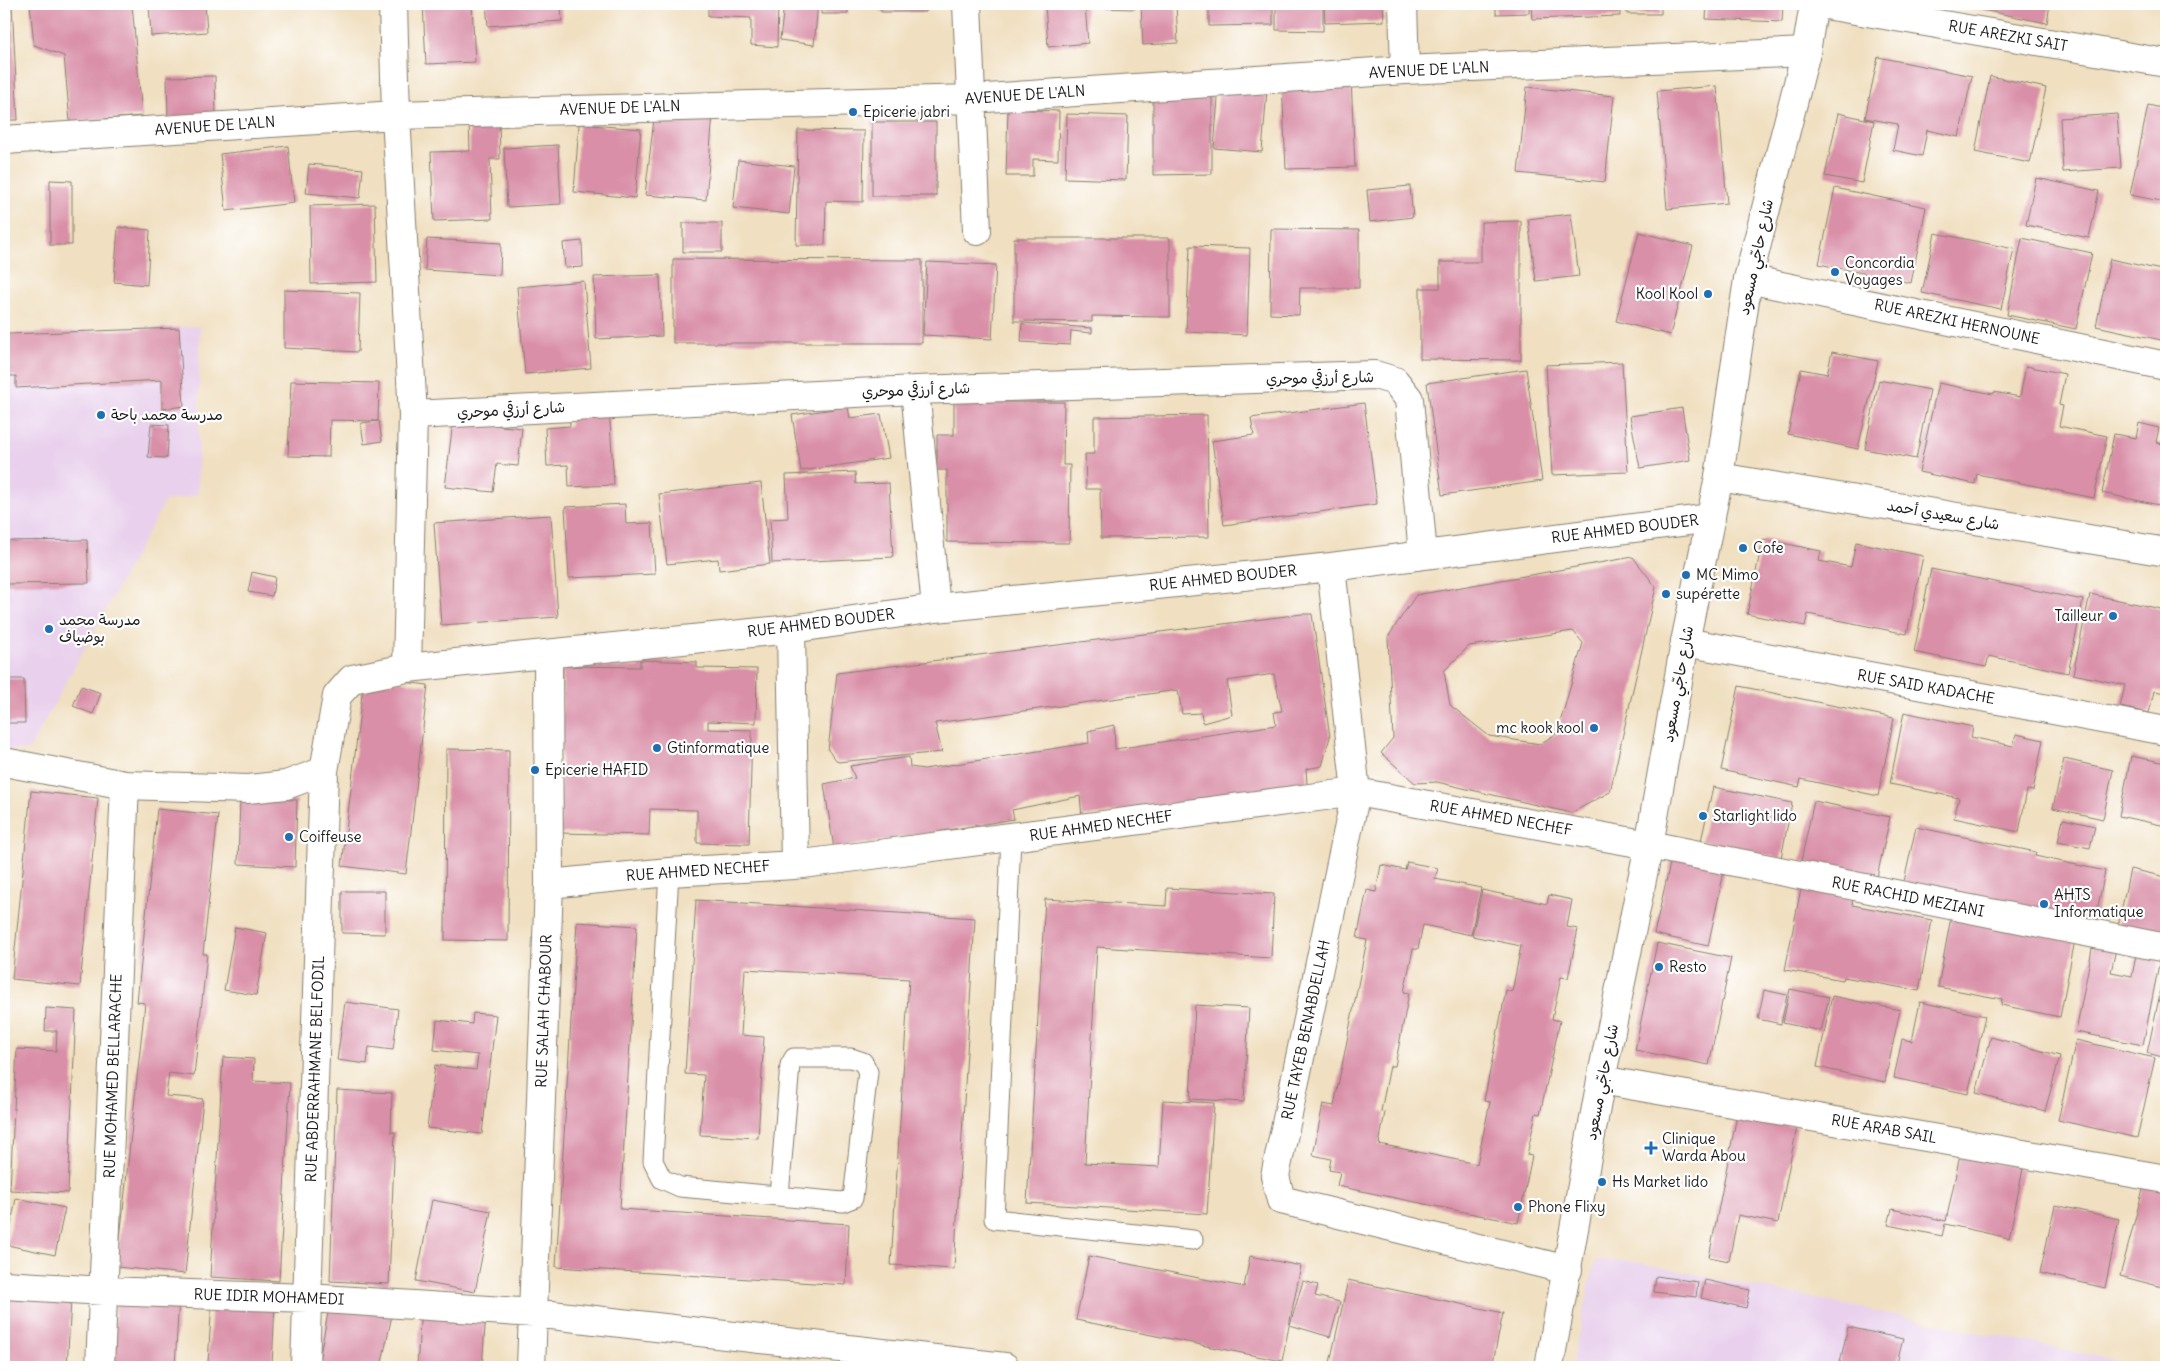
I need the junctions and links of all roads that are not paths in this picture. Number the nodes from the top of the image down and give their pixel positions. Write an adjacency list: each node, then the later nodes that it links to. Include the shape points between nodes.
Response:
1 (393, 4): 10 (street)
2 (967, 4): 9 (street)
3 (1403, 4): 8 (street)
4 (1814, 4): 6 (street, شارع حاجّي مسعود)
5 (1820, 4): 7 (street, RUE AREZKI SAIT)
6 (1806, 52): 8 (street, AVENUE DE L'ALN); 13 (street, شارع حاجّي مسعود)
7 (2166, 64)
8 (1405, 70): 9 (street, AVENUE DE L'ALN)
9 (971, 99): 10 (street, AVENUE DE L'ALN); 12 (street)
10 (396, 115): 11 (street, AVENUE DE L'ALN); 16 (street)
11 (4, 140)
12 (977, 231)
13 (1748, 279): 14 (street, RUE AREZKI HERNOUNE); 17 (street, شارع حاجّي مسعود)
14 (2166, 366)
15 (915, 390): 16 (street, شارع أرزقي موحري); 20 (street, شارع أرزقي موحري, via 1374,375 1395,381 1410,399); 22 (street)
16 (413, 415): 26 (street)
17 (1719, 477): 18 (street, شارع حاجّي مسعود); 19 (street, شارع سعيدي أحمد)
18 (1711, 518): 20 (street, RUE AHMED BOUDER); 24 (street, شارع حاجّي مسعود)
19 (2166, 552)
20 (1423, 555): 21 (street, RUE AHMED BOUDER)
21 (1330, 567): 22 (street, RUE AHMED BOUDER); 31 (street, RUE TAYEB BENABDELLAH)
22 (936, 608): 23 (street, RUE AHMED BOUDER)
23 (791, 629): 25 (street, RUE AHMED BOUDER); 34 (street)
24 (1685, 642): 27 (street, RUE SAID KADACHE); 33 (street, شارع حاجّي مسعود)
25 (548, 654): 26 (street, RUE AHMED BOUDER); 36 (street, RUE SALAH CHABOUR)
26 (407, 668): 29 (street, RUE AHMED BOUDER, via 352,679 337,696)
27 (2166, 731)
28 (4, 762): 30 (street)
29 (324, 770): 30 (street, via 286,785 248,790); 45 (street, RUE ABDERRAHMANE BELFODIL)
30 (125, 785): 44 (street, RUE MOHAMED BELLARACHE)
31 (1356, 792): 32 (street, RUE AHMED NECHEF); 33 (street, RUE AHMED NECHEF); 42 (street, RUE TAYEB BENABDELLAH, via 1275,1176 1281,1200)
32 (1011, 838): 34 (street, RUE AHMED NECHEF); 41 (lane, via 994,1219)
33 (1649, 845): 37 (street, RUE RACHID MEZIANI); 38 (street, شارع حاجّي مسعود)
34 (795, 865): 35 (street, RUE AHMED NECHEF)
35 (669, 872): 36 (street, RUE AHMED NECHEF); 40 (lane, via 653,1161 662,1179 680,1187)
36 (549, 884): 46 (street, RUE SALAH CHABOUR)
37 (2166, 948)
38 (1601, 1080): 39 (street, RUE ARAB SAIL); 42 (street, شارع حاجّي مسعود)
39 (2166, 1179)
40 (779, 1196): 40 (lane, via 790,1065 794,1058 851,1058 863,1062 868,1072 853,1198 844,1202)
41 (1193, 1240)
42 (1568, 1270): 51 (street, شارع حاجّي مسعود)
43 (4, 1285): 44 (street, RUE IDIR MOHAMEDI)
44 (104, 1292): 45 (street, RUE IDIR MOHAMEDI); 47 (street, RUE MOHAMED BELLARACHE)
45 (308, 1298): 46 (street, RUE IDIR MOHAMEDI); 48 (street, RUE ABDERRAHMANE BELFODIL)
46 (534, 1313): 49 (street, RUE SALAH CHABOUR); 50 (street, RUE IDIR MOHAMEDI)
47 (100, 1367)
48 (305, 1367)
49 (531, 1367)
50 (1005, 1367)
51 (1549, 1367)

